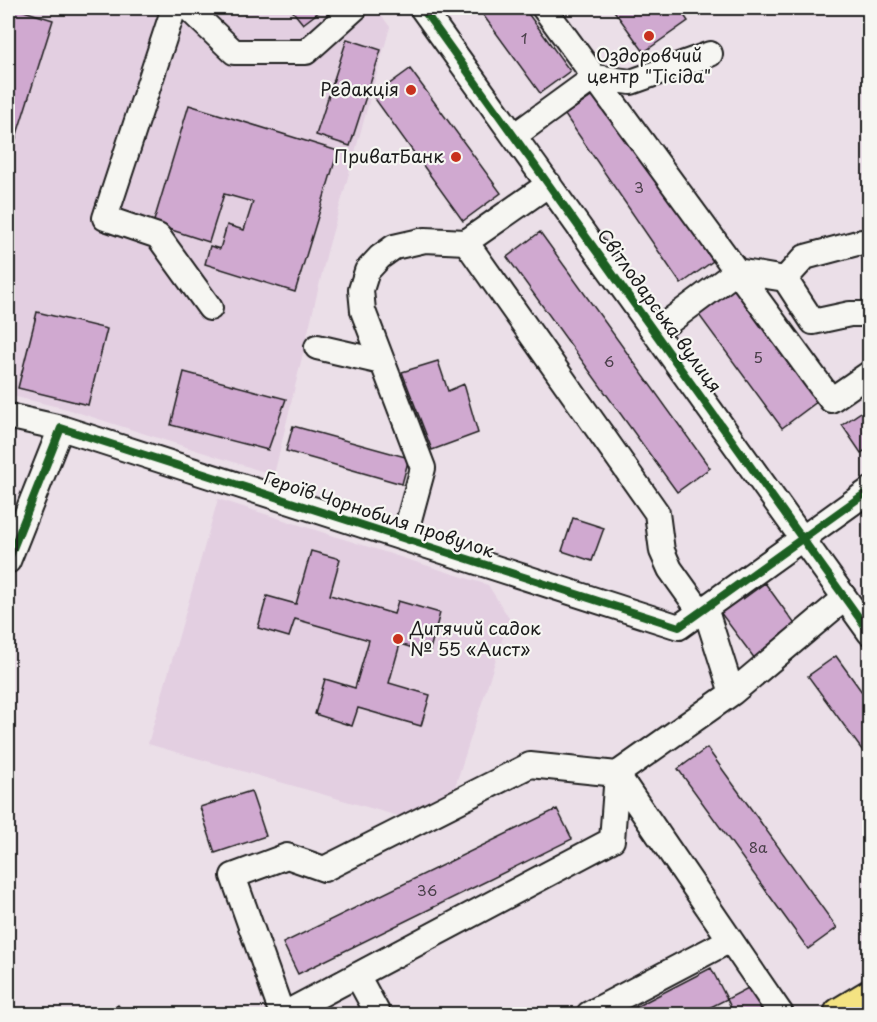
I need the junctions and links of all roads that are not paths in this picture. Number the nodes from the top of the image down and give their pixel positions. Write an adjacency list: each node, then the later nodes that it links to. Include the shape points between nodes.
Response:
1 (174, 8): 14 (street, via 105,218 158,236)
2 (188, 8): 3 (street, via 234,52 306,52)
3 (355, 8)
4 (422, 8): 8 (street, Світлодарська вулиця)
5 (544, 8): 7 (street)
6 (710, 54): 7 (street, via 631,82)
7 (595, 77): 8 (street); 12 (street)
8 (514, 136): 9 (street, Світлодарська вулиця)
9 (549, 184): 10 (street); 16 (street, Світлодарська вулиця)
10 (466, 242): 18 (street, via 408,242 394,247 367,271 361,290 363,311); 27 (street, via 657,513 662,551 670,569)
11 (870, 247): 13 (street, via 861,242 805,257)
12 (737, 272): 13 (street); 16 (street); 19 (street, via 831,400)
13 (785, 279): 15 (street, via 813,322)
14 (210, 308)
15 (870, 314)
16 (655, 332): 24 (street, Світлодарська вулиця)
17 (317, 347): 18 (street)
18 (382, 362): 23 (street, via 423,468)
19 (870, 373)
20 (8, 416): 21 (street, Героїв Чорнобиля провулок)
21 (61, 428): 23 (street, Героїв Чорнобиля провулок); 25 (street)
22 (870, 490): 24 (street, Героїв Чорнобиля провулок)
23 (404, 538): 27 (street, Героїв Чорнобиля провулок, via 678,627)
24 (803, 538): 26 (street, Світлодарська вулиця); 27 (street, Героїв Чорнобиля провулок)
25 (8, 561)
26 (845, 598): 28 (street, Світлодарська вулиця); 29 (street)
27 (703, 610): 29 (street)
28 (870, 633)
29 (732, 693): 30 (street)
30 (617, 774): 31 (street); 32 (street, via 612,840); 34 (street, via 530,765 324,869 287,856 233,876)
31 (730, 940): 36 (street); 37 (street)
32 (357, 975): 34 (street); 35 (street)
33 (870, 996): 38 (main road)
34 (283, 1014)
35 (378, 1014)
36 (589, 1014)
37 (781, 1014)
38 (840, 1014)

